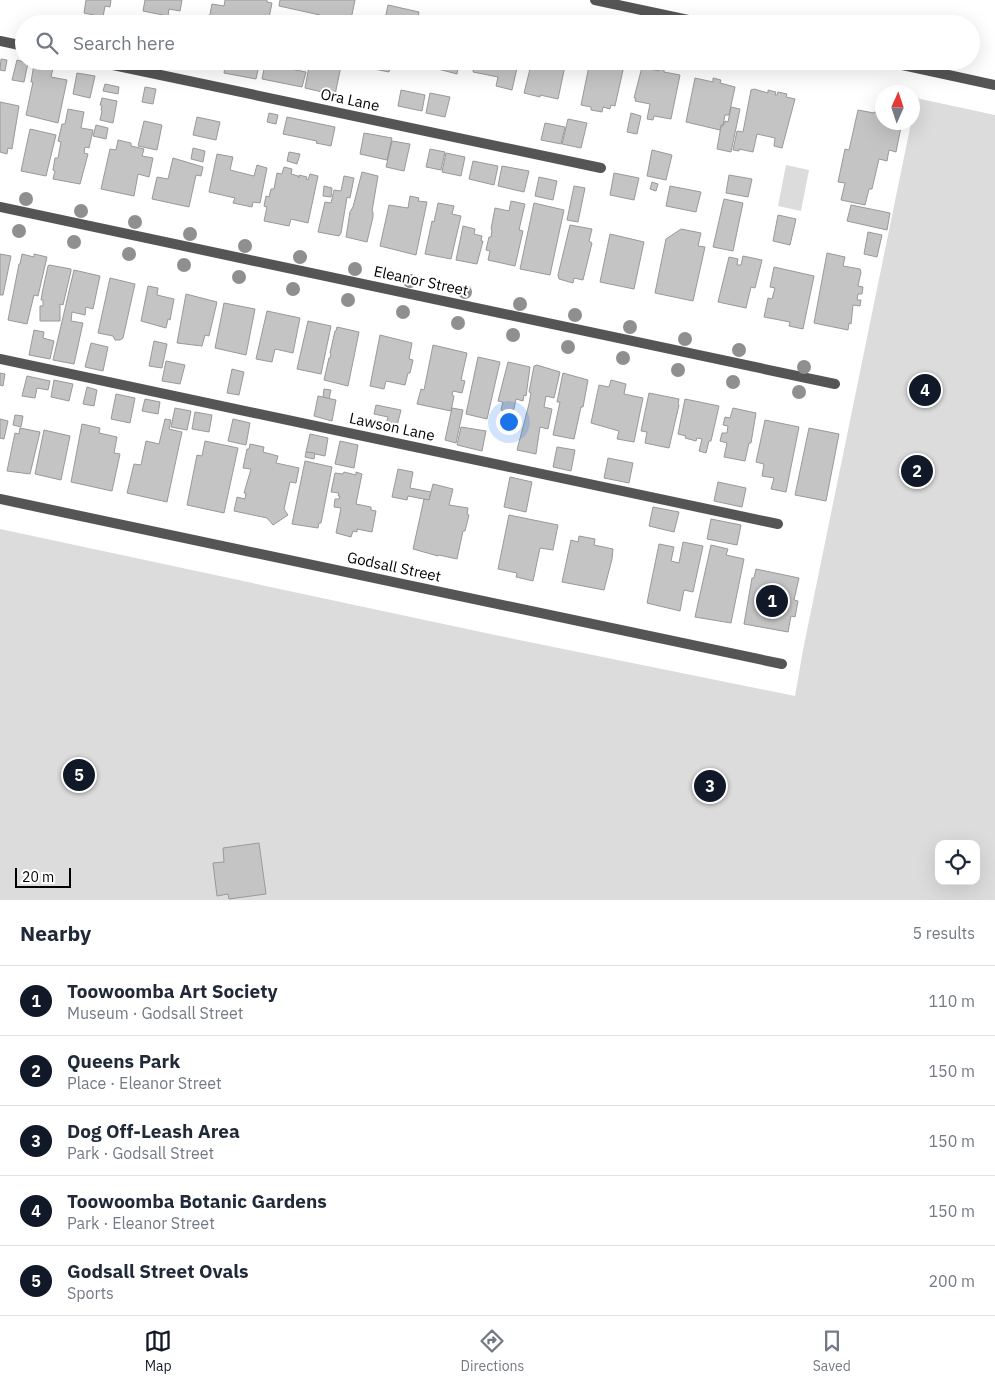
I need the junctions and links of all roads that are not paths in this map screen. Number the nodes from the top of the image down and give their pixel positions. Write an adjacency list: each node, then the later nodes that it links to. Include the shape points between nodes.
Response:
1 (595, 0): 3 (street)
2 (648, 0): 3 (street)
3 (646, 11): 4 (street)
4 (665, 15)
5 (0, 42): 6 (street)
6 (15, 44)
7 (137, 70): 10 (street, Ora Lane)
8 (926, 70): 9 (street)
9 (995, 85)
10 (601, 168)
11 (0, 207): 13 (street, Eleanor Street)
12 (0, 359): 15 (street, Lawson Lane)
13 (835, 384)
14 (0, 499): 16 (street, Godsall Street)
15 (778, 524)
16 (782, 664)

